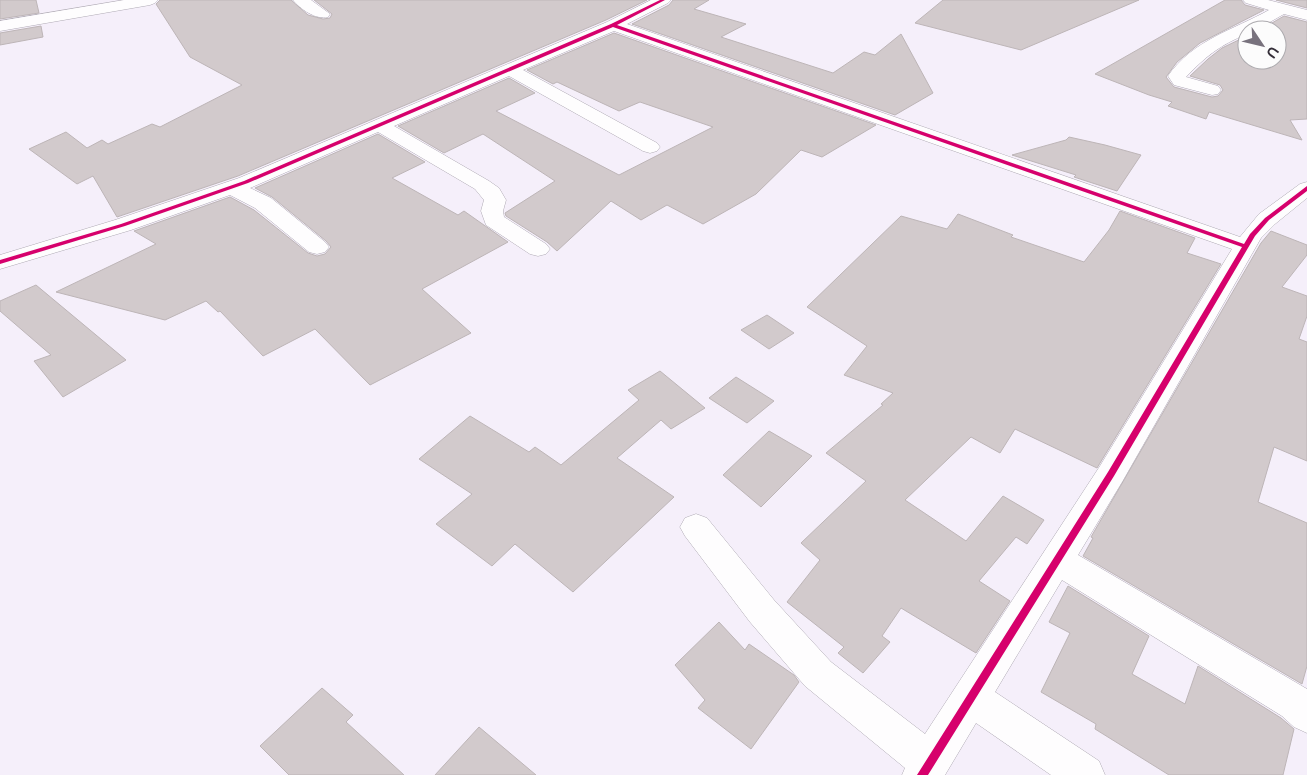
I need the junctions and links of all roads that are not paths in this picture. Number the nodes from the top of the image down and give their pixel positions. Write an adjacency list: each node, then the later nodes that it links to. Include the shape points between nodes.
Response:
1 (148, 0): 9 (street)
2 (301, 0): 6 (street)
3 (663, 0): 8 (street)
4 (1252, 0): 5 (street)
5 (1283, 8): 7 (street); 11 (street, via 1220,39 1200,52 1177,76 1180,81)
6 (322, 14)
7 (1307, 15)
8 (613, 25): 10 (street); 16 (street)
9 (0, 26)
10 (509, 70): 12 (street); 13 (street)
11 (1212, 90)
12 (380, 125): 14 (street); 18 (street, via 482,185 495,200 494,220)
13 (650, 147)
14 (232, 187): 17 (street, via 263,203); 19 (street, via 123,225)
15 (1307, 188): 16 (street, via 1267,219)
16 (1245, 246): 21 (street, via 1111,474)
17 (317, 247)
18 (538, 249)
19 (0, 262)
20 (696, 527): 24 (street, via 762,611 818,674 886,726)
21 (1056, 560): 22 (street); 23 (street, via 1295,703)
22 (970, 697): 24 (street); 25 (street)
23 (1307, 714)
24 (926, 769)
25 (1085, 775)

